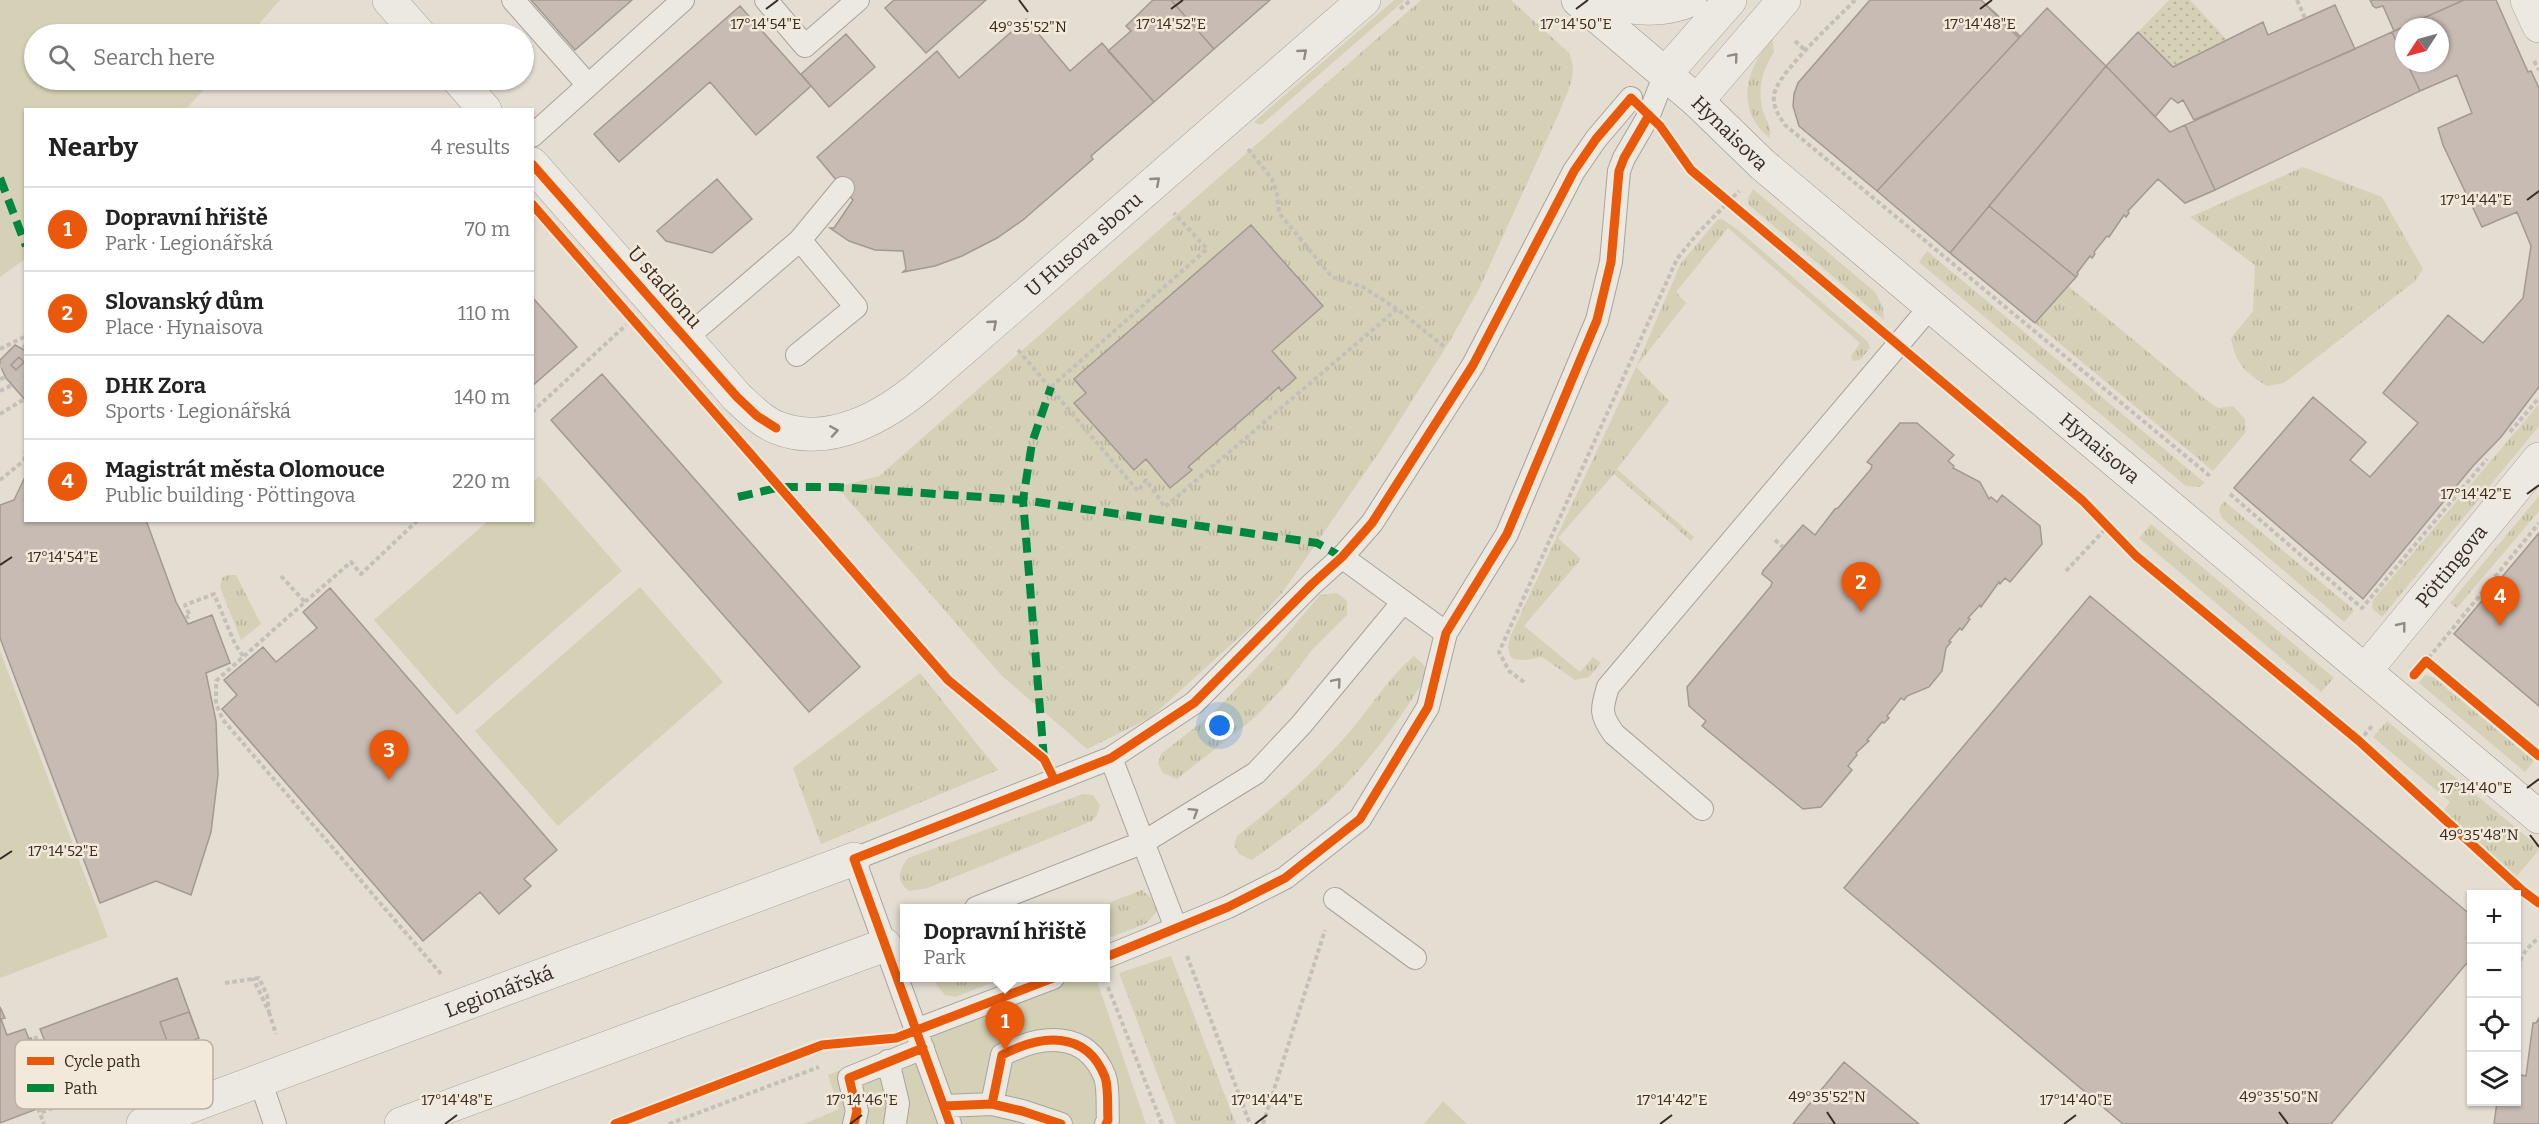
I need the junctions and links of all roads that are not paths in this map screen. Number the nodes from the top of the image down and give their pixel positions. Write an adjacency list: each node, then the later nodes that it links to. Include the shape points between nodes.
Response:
1 (389, 0): 13 (street)
2 (513, 0): 16 (lane)
3 (683, 0): 16 (lane)
4 (766, 0): 5 (lane, via 805,46)
5 (858, 0)
6 (1364, 0): 28 (street, U Husova sboru, one-way to 6, via 793,433 846,429 901,403)
7 (1578, 0): 15 (street, Hynaisova)
8 (1604, 0): 9 (street, via 1629,8)
9 (1690, 0)
10 (1730, 0): 15 (street)
11 (1784, 0): 19 (street, one-way to 11)
12 (2528, 0): 14 (street)
13 (410, 24)
14 (2539, 26)
15 (1665, 74): 19 (street, Hynaisova); 32 (lane, via 1650,115 1619,171 1611,262 1597,320 1507,534)
16 (588, 85): 21 (lane)
17 (468, 90): 20 (street)
18 (1631, 98): 30 (lane, via 1574,171 1473,365 1372,523)
19 (1697, 101): 25 (street, Hynaisova, via 1763,165)
20 (483, 108)
21 (534, 134)
22 (534, 166): 26 (street, U stadionu)
23 (843, 188): 24 (lane)
24 (800, 240): 26 (lane); 27 (lane, via 856,307)
25 (1930, 307): 33 (street, Hynaisova); 35 (lane, via 1608,687 1602,705 1604,720 1614,734)
26 (686, 338): 28 (street, U stadionu, via 737,397)
27 (797, 355)
28 (776, 428)
29 (2539, 459): 33 (street, Pöttingova, one-way to 29)
30 (1342, 557): 31 (lane); 34 (lane, via 1194,703)
31 (1403, 602): 32 (lane); 37 (lane, one-way to 31, via 1256,773)
32 (1446, 633): 41 (lane, via 1428,707 1360,819 1285,878)
33 (2364, 671): 36 (street, Hynaisova)
34 (1111, 758): 37 (lane); 38 (lane)
35 (1702, 809)
36 (2539, 817)
37 (1144, 842): 40 (lane); 41 (lane)
38 (854, 859): 42 (lane); 50 (street, Legionářská)
39 (1335, 899): 44 (lane)
40 (989, 904)
41 (1176, 928): 43 (lane)
42 (895, 941): 45 (lane); 57 (street)
43 (1110, 955)
44 (1415, 958)
45 (900, 961)
46 (905, 982): 48 (lane)
47 (1044, 982): 48 (lane)
48 (919, 1039): 49 (lane); 54 (lane)
49 (888, 1061): 58 (lane, via 849,1078 857,1111); 59 (lane, via 898,1102)
50 (260, 1080): 51 (street, Legionářská); 56 (lane)
51 (213, 1098)
52 (992, 1104): 54 (lane); 60 (lane); 61 (lane, via 1002,1055 1041,1040 1056,1039 1080,1046 1095,1059 1106,1080)
53 (183, 1109): 55 (street, Legionářská)
54 (947, 1115)
55 (143, 1124)
56 (275, 1124)
57 (401, 1124)
58 (854, 1124)
59 (895, 1124)
60 (1060, 1124)
61 (1106, 1124)

